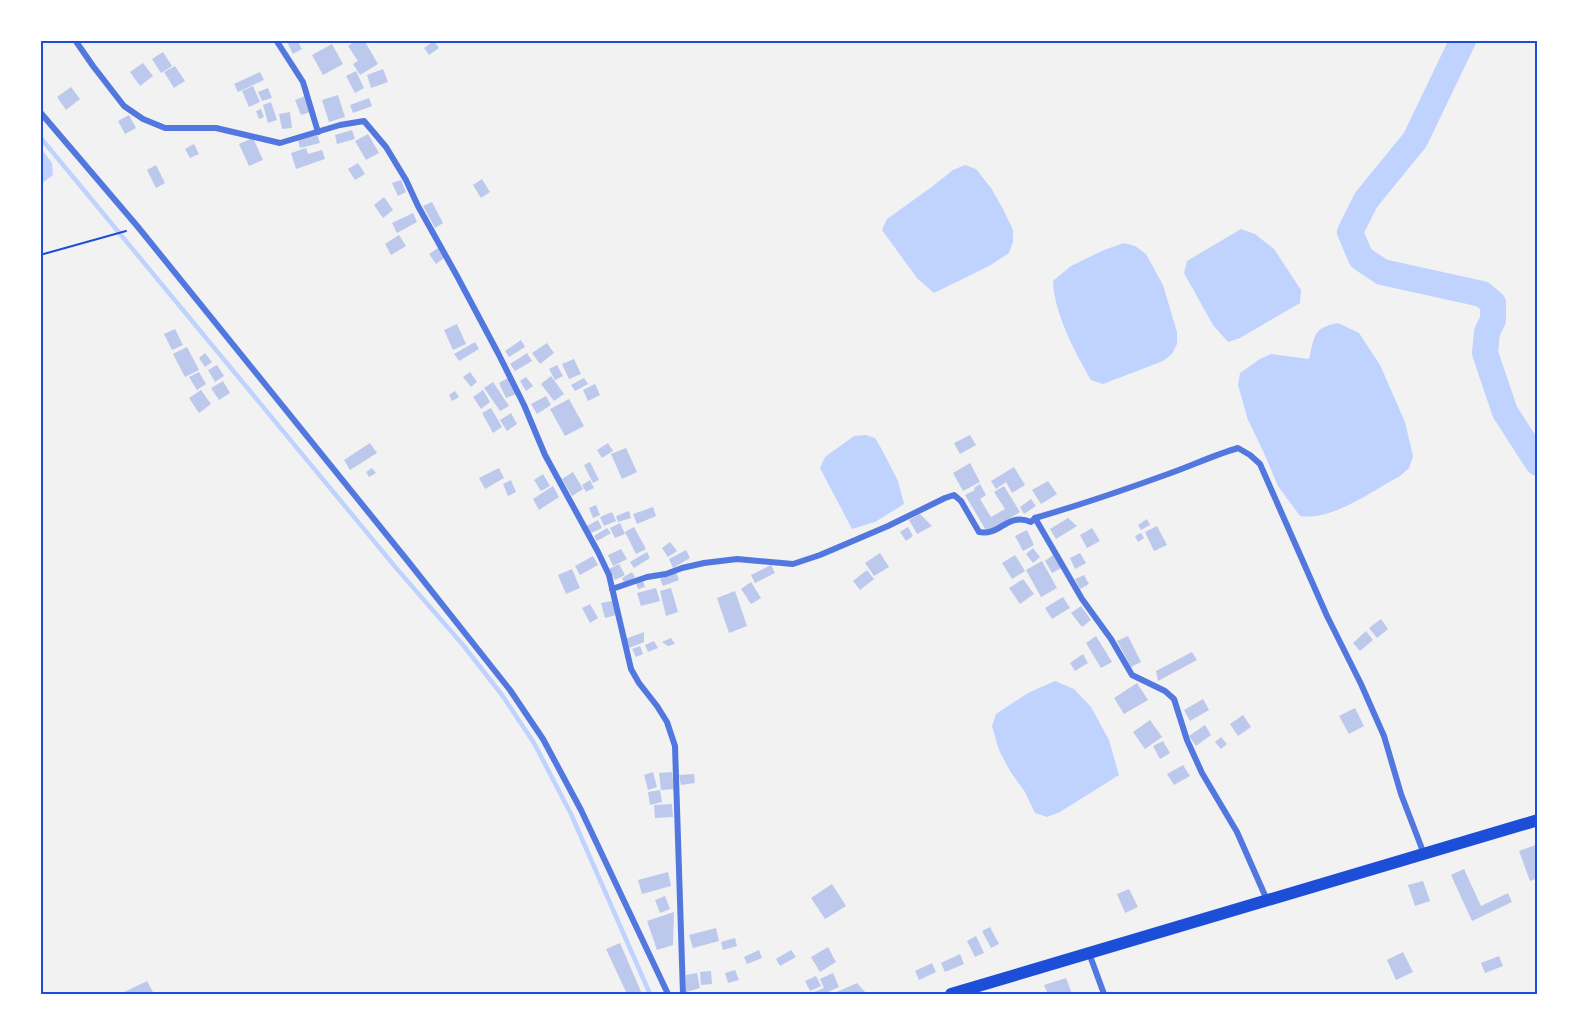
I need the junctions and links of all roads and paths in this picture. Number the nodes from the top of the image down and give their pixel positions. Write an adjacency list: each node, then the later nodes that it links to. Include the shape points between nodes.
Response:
1 (75, 40): 4 (street, via 124,106 165,128 216,128 280,143)
2 (276, 40): 4 (street, via 303,82)
3 (40, 112): 5 (street)
4 (318, 132): 8 (street, via 364,121 386,147 498,353 545,455 609,575)
5 (138, 228): 6 (path); 13 (street, via 510,690 543,739 581,810)
6 (40, 255)
7 (1035, 518): 8 (street, via 1031,522 1013,519 994,531 979,532 954,495 793,564 737,559 704,563); 10 (street, via 1100,499 1214,455 1238,448 1250,455 1260,464 1384,736); 11 (street, via 1082,600 1132,675 1174,699 1202,773 1237,832)
8 (612, 589): 14 (street, via 631,669 667,722 675,746)
9 (1538, 820): 10 (main road)
10 (1424, 854): 11 (main road)
11 (1268, 900): 12 (main road)
12 (1089, 953): 15 (main road); 16 (street)
13 (668, 994)
14 (682, 994)
15 (951, 994)
16 (1104, 994)

